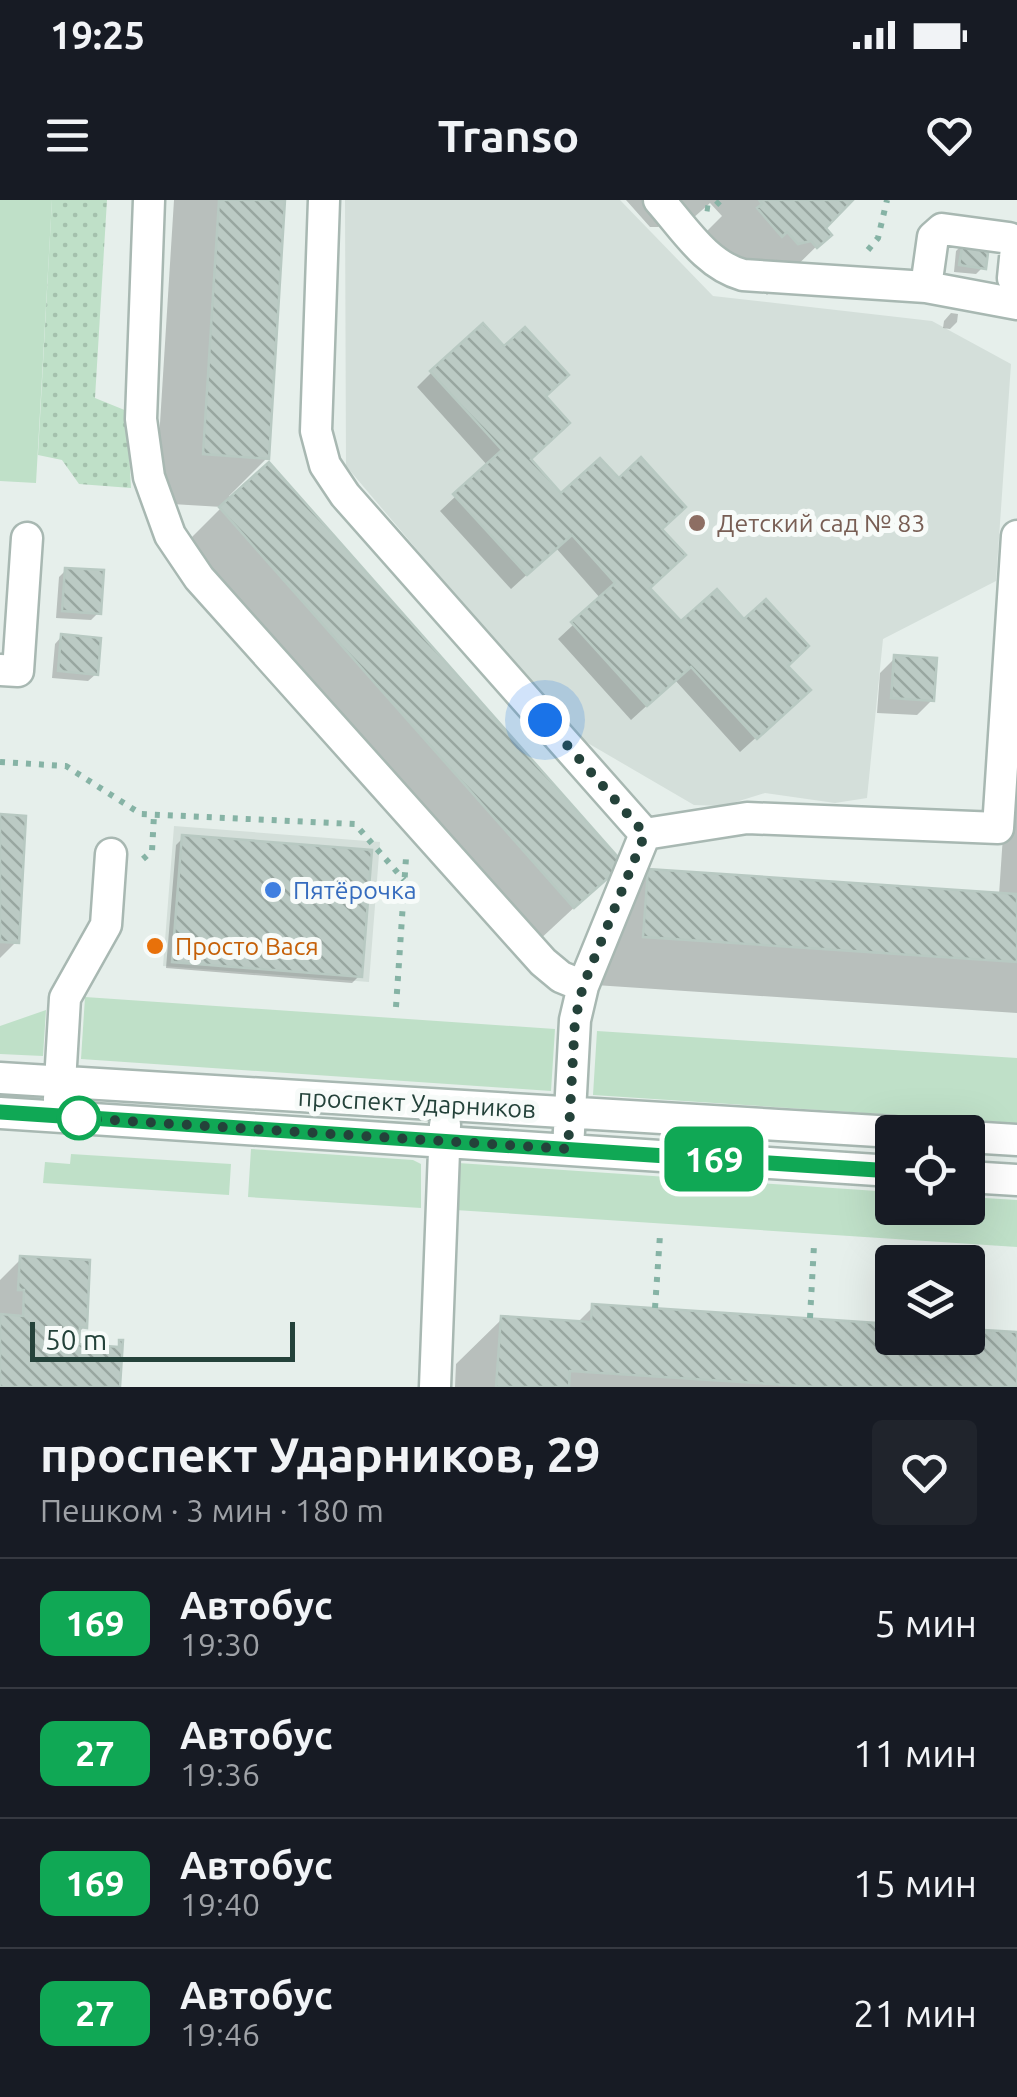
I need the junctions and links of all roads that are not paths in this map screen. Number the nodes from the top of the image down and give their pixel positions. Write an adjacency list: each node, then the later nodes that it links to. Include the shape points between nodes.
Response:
1 (149, 200): 11 (street, via 141,419 148,477 170,535 198,578 543,962)
2 (324, 200): 9 (street, via 316,431 326,465 344,495)
3 (660, 200): 4 (street, via 727,270)
4 (926, 286): 5 (street); 5 (street, via 932,236 942,229 1009,238 1016,248)
5 (1015, 291)
6 (1017, 536): 9 (street, via 998,828 747,818)
7 (27, 538): 8 (street, via 18,670)
8 (0, 670)
9 (645, 834): 11 (street)
10 (111, 854): 13 (street, via 106,925 65,998)
11 (583, 986): 16 (street)
12 (0, 1078): 13 (street, проспект Ударников)
13 (60, 1082): 14 (street, проспект Ударников); 17 (street)
14 (446, 1104): 16 (street, проспект Ударников); 21 (street)
15 (0, 1112): 17 (street, проспект Ударников)
16 (570, 1112): 18 (street, проспект Ударников); 22 (street)
17 (58, 1116): 21 (street, проспект Ударников)
18 (875, 1131)
19 (985, 1138): 20 (street)
20 (1017, 1140)
21 (444, 1142): 22 (street, проспект Ударников); 26 (street)
22 (568, 1149): 23 (street, проспект Ударников)
23 (875, 1171)
24 (985, 1177): 25 (street)
25 (1017, 1180)
26 (435, 1387)

